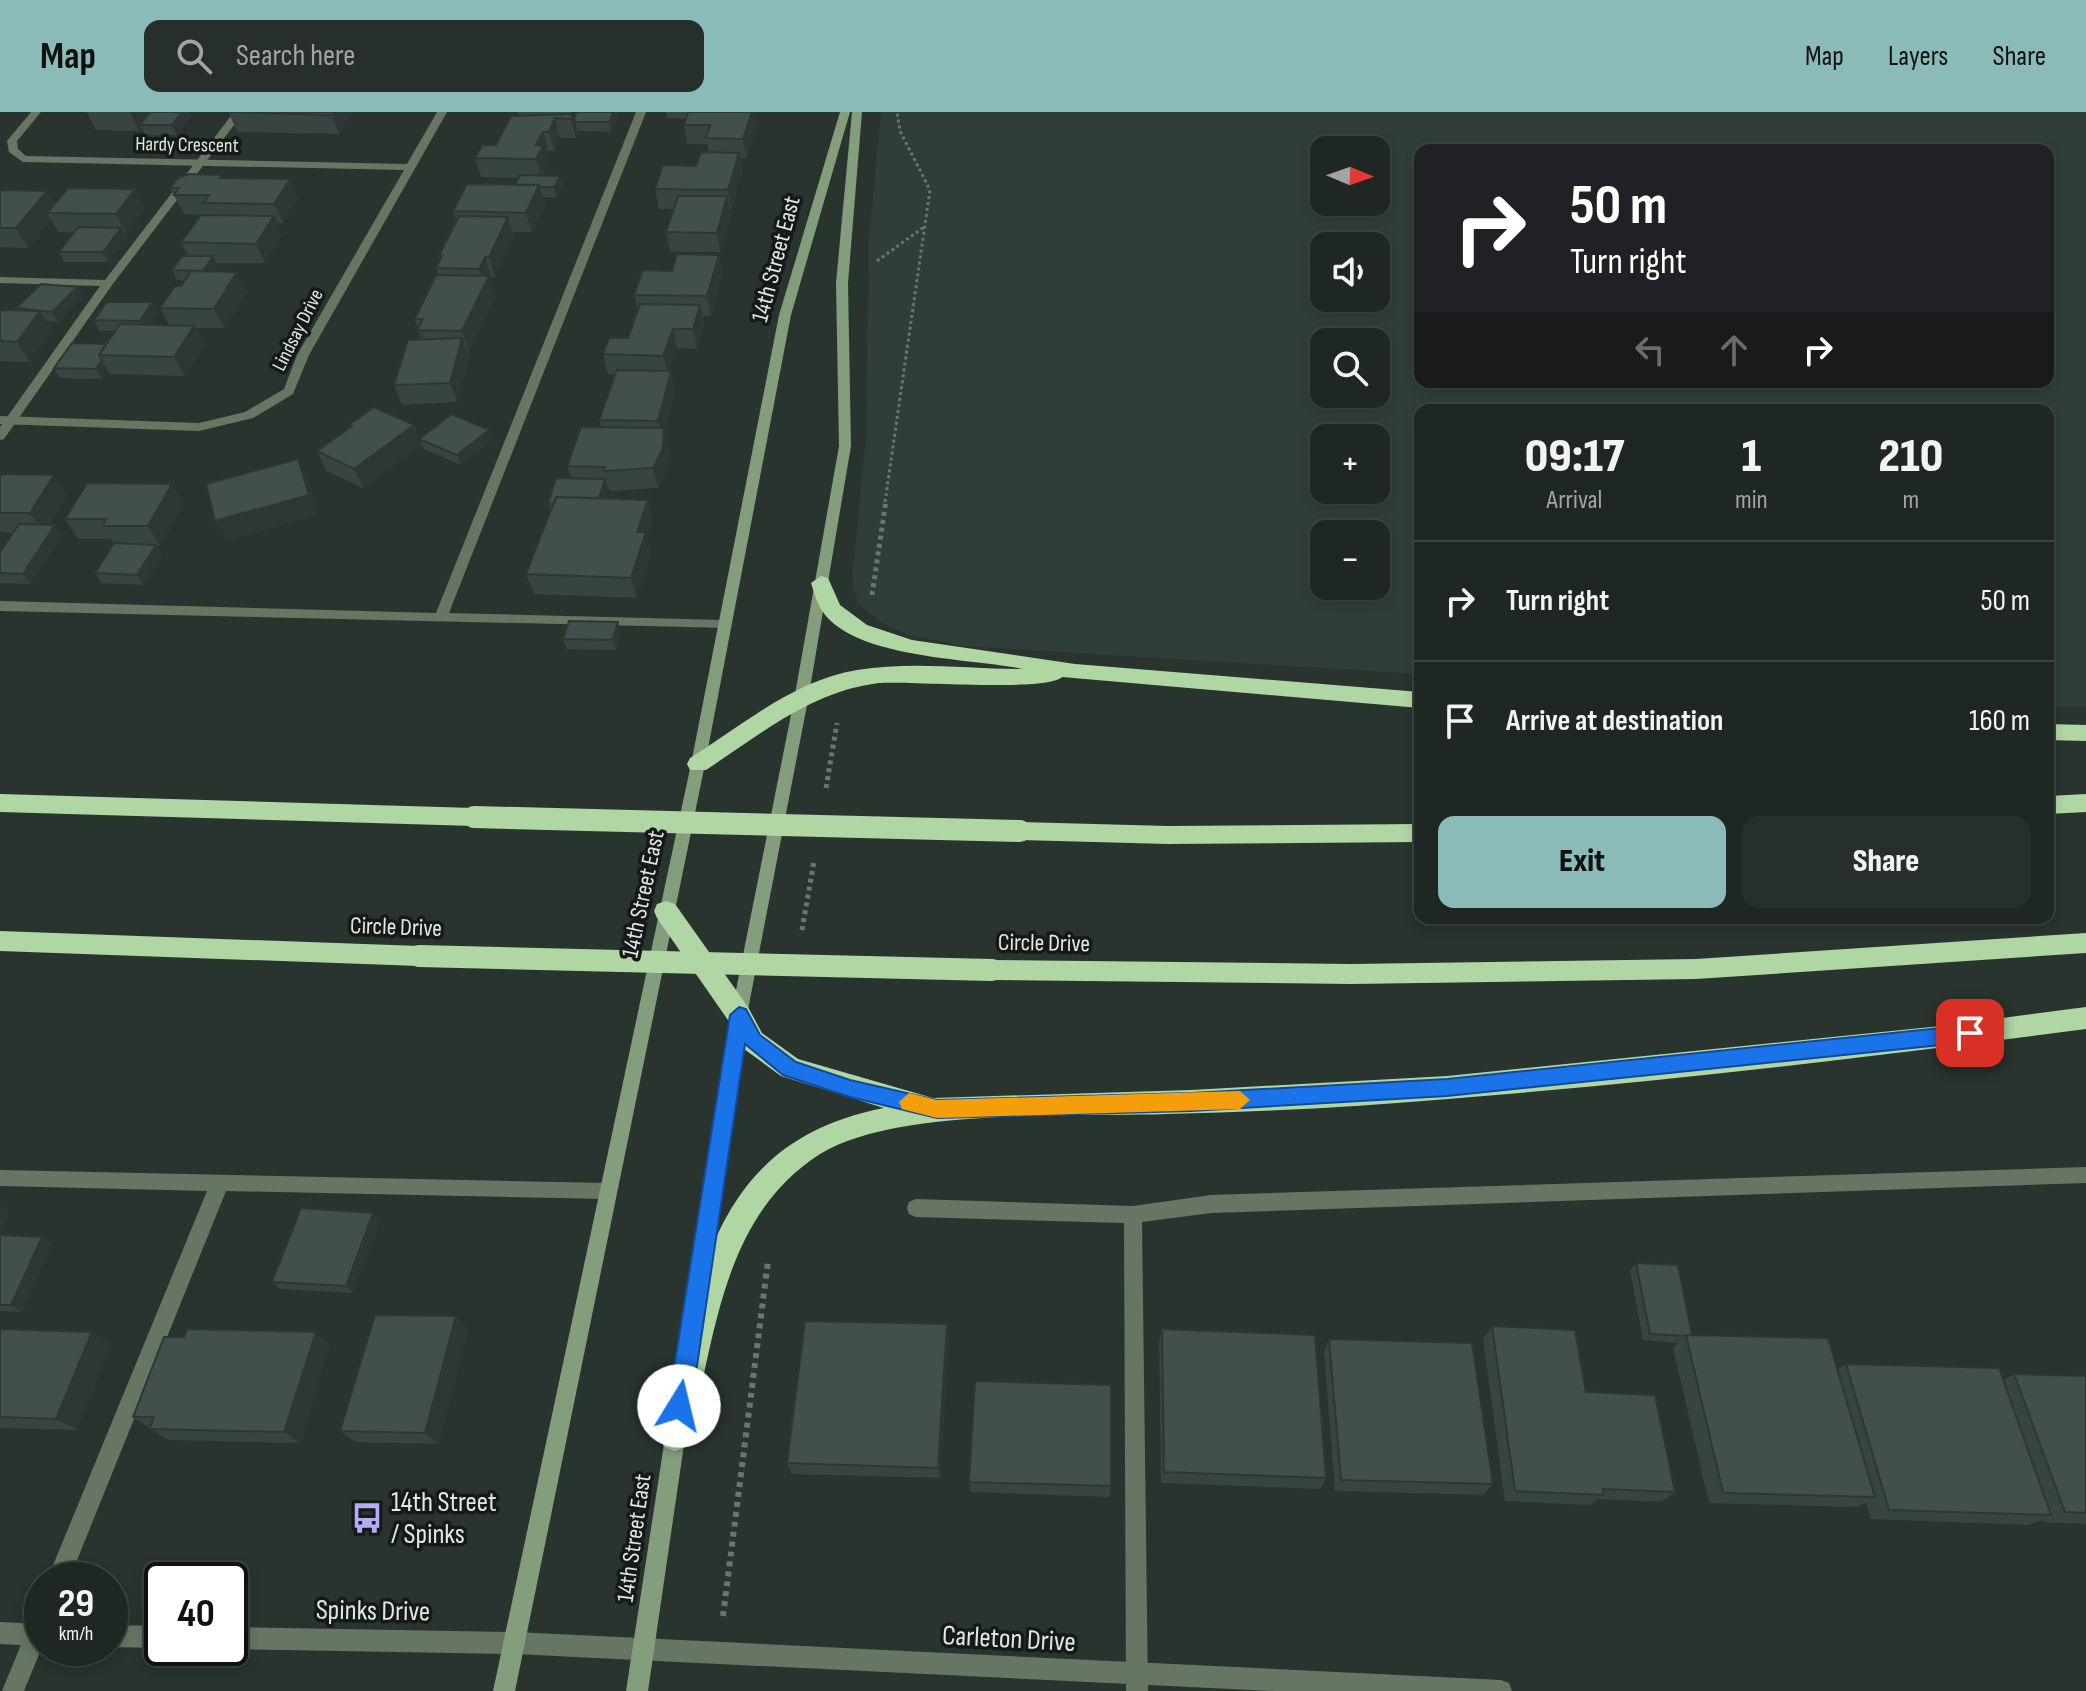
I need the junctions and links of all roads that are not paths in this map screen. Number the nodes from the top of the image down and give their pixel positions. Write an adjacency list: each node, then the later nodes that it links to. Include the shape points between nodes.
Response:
1 (36, 112): 7 (street, Hardy Crescent, via 12,141 23,159)
2 (239, 112): 7 (street)
3 (442, 112): 8 (street, Lindsay Drive)
4 (641, 112): 15 (street)
5 (845, 112): 16 (street, 14th Street East, via 792,287)
6 (857, 112): 13 (street, 14th Street East, via 842,283 845,446)
7 (202, 164): 8 (street, Hardy Crescent); 10 (street)
8 (411, 167): 11 (street, Lindsay Drive, via 303,355 289,391 249,415 199,427)
9 (0, 280): 10 (street)
10 (108, 283): 11 (street)
11 (7, 420): 12 (street)
12 (0, 436)
13 (821, 583): 17 (highway, via 831,609 874,637); 18 (street, 14th Street East)
14 (0, 606): 15 (street)
15 (441, 617): 16 (street)
16 (724, 625): 22 (street, 14th Street East)
17 (1075, 672): 18 (highway, via 1011,679 856,678); 19 (highway)
18 (801, 700): 22 (highway); 30 (street, 14th Street East)
19 (1414, 700)
20 (2054, 732): 21 (highway)
21 (2086, 733)
22 (698, 764): 27 (street, 14th Street East)
23 (0, 803): 26 (highway, bridge, via 1168,835)
24 (2086, 803): 25 (highway)
25 (2054, 805)
26 (1414, 833)
27 (666, 911): 30 (highway); 36 (street, 14th Street East)
28 (0, 941): 29 (highway, Circle Drive, bridge, via 992,970 1351,974 1665,969)
29 (2086, 943)
30 (739, 1015): 32 (highway, via 753,1041 790,1068); 39 (street, 14th Street East)
31 (2086, 1018): 32 (highway, via 1447,1088)
32 (937, 1109): 39 (highway, via 846,1127 767,1179 742,1212 719,1261)
33 (2086, 1175): 38 (street, via 1211,1204)
34 (0, 1178): 35 (street)
35 (219, 1185): 36 (street); 40 (street)
36 (606, 1191): 44 (street, 14th Street East)
37 (916, 1208): 38 (street)
38 (1133, 1215): 47 (street)
39 (675, 1436): 45 (street, 14th Street East)
40 (65, 1562)
41 (24, 1631): 42 (street)
42 (0, 1633)
43 (248, 1638): 44 (street, Spinks Drive)
44 (515, 1643): 45 (street, Carleton Drive); 49 (street, 14th Street East)
45 (644, 1649): 47 (street, Carleton Drive); 50 (street, 14th Street East)
46 (24, 1666): 48 (street)
47 (1137, 1683): 51 (street, Carleton Drive)
48 (13, 1691)
49 (504, 1691)
50 (637, 1691)
51 (1501, 1691)

